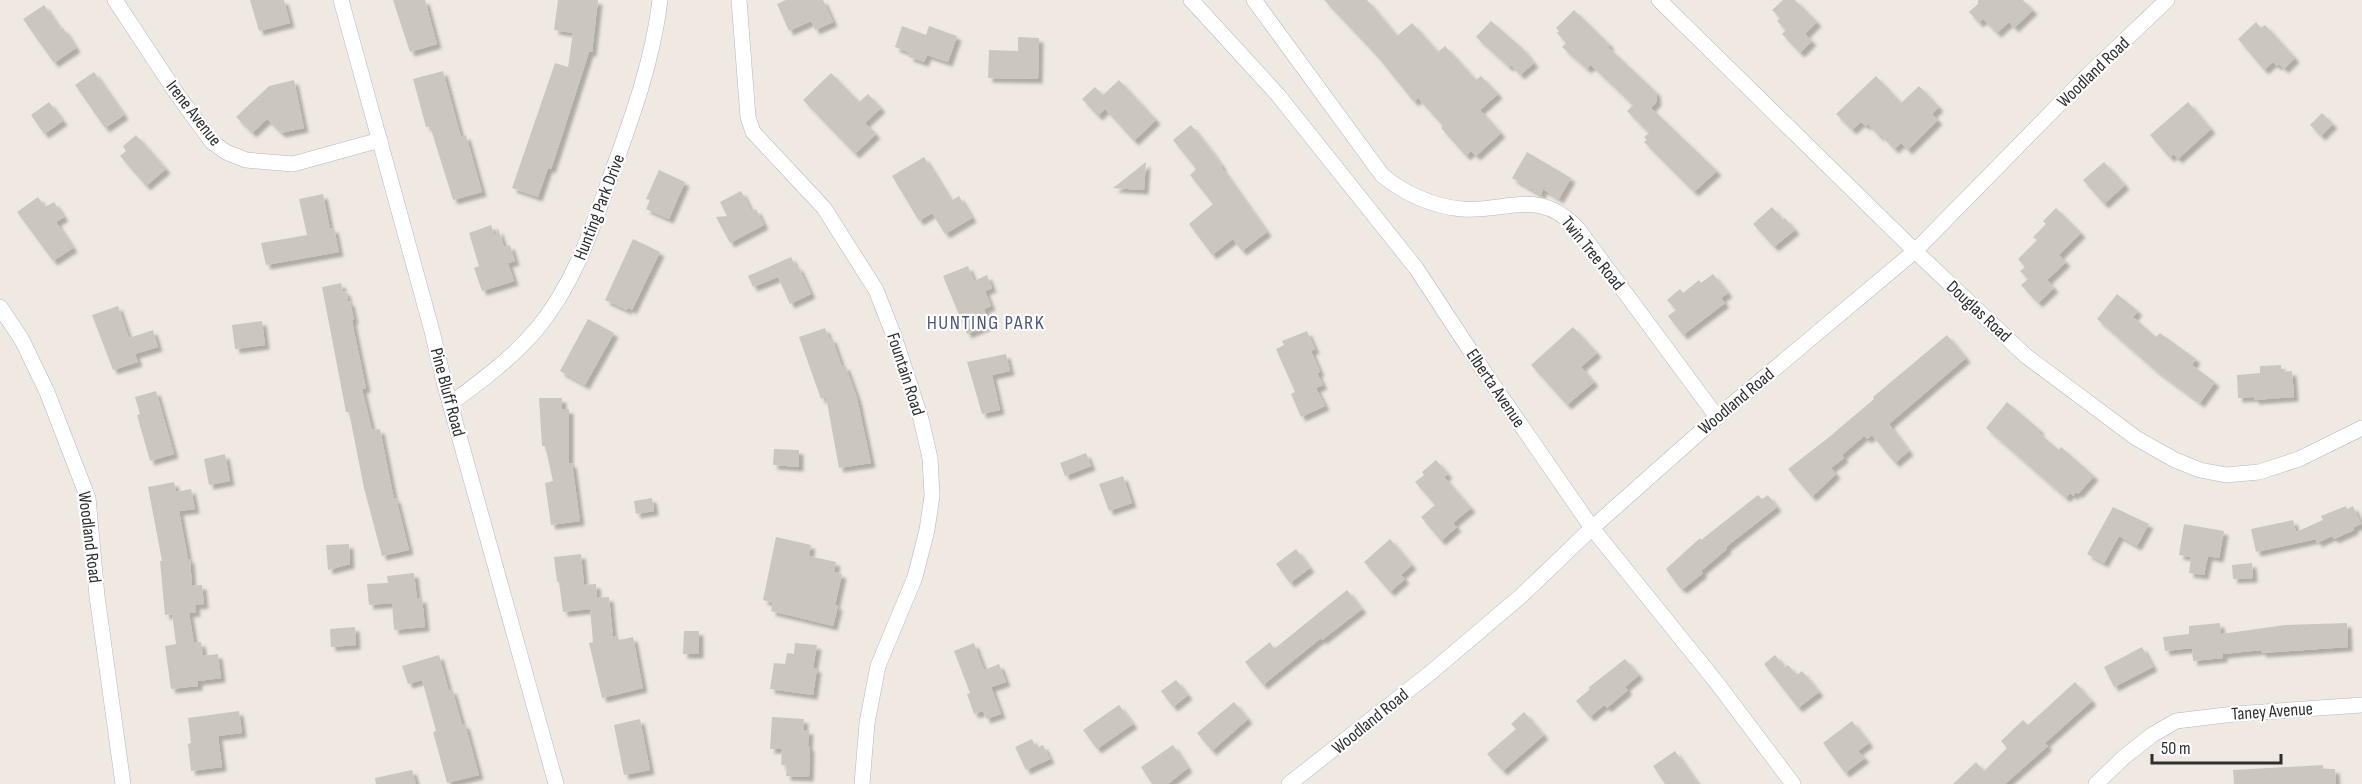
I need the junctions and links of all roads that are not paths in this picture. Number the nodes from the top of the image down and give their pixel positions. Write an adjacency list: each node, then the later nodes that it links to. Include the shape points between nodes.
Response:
1 (115, 0): 9 (street, Irene Avenue, via 212,142 226,152 246,160 293,164)
2 (341, 0): 9 (street, Pine Bluff Road)
3 (660, 0): 12 (street, Hunting Park Drive, via 635,109 585,250 554,307 537,329 507,361)
4 (739, 0): 19 (street, Fountain Road, via 748,117 753,132 824,208 876,290 921,419 930,458 932,496 927,530 915,577 878,666 867,723)
5 (1191, 0): 15 (street, Elberta Avenue, via 1278,95 1416,268)
6 (1254, 0): 13 (street, Twin Tree Road, via 1382,175 1398,188 1447,207 1546,206 1566,216)
7 (1659, 0): 10 (street, Douglas Road)
8 (2167, 0): 10 (street, Woodland Road)
9 (380, 140): 12 (street, Pine Bluff Road)
10 (1915, 251): 13 (street, Woodland Road); 14 (street, Douglas Road, via 2026,356 2136,438 2200,470 2226,475 2259,472 2299,459)
11 (0, 307): 17 (street, Woodland Road, via 22,340 47,392 88,498)
12 (450, 404): 18 (street, Pine Bluff Road)
13 (1717, 417): 15 (street, Woodland Road)
14 (2362, 428)
15 (1592, 528): 20 (street, Woodland Road, via 1521,596 1429,674); 21 (street, Elberta Avenue)
16 (2362, 705): 22 (street, Taney Avenue, via 2176,721 2124,757)
17 (123, 784)
18 (556, 784)
19 (862, 784)
20 (1289, 784)
21 (1793, 784)
22 (2096, 784)

